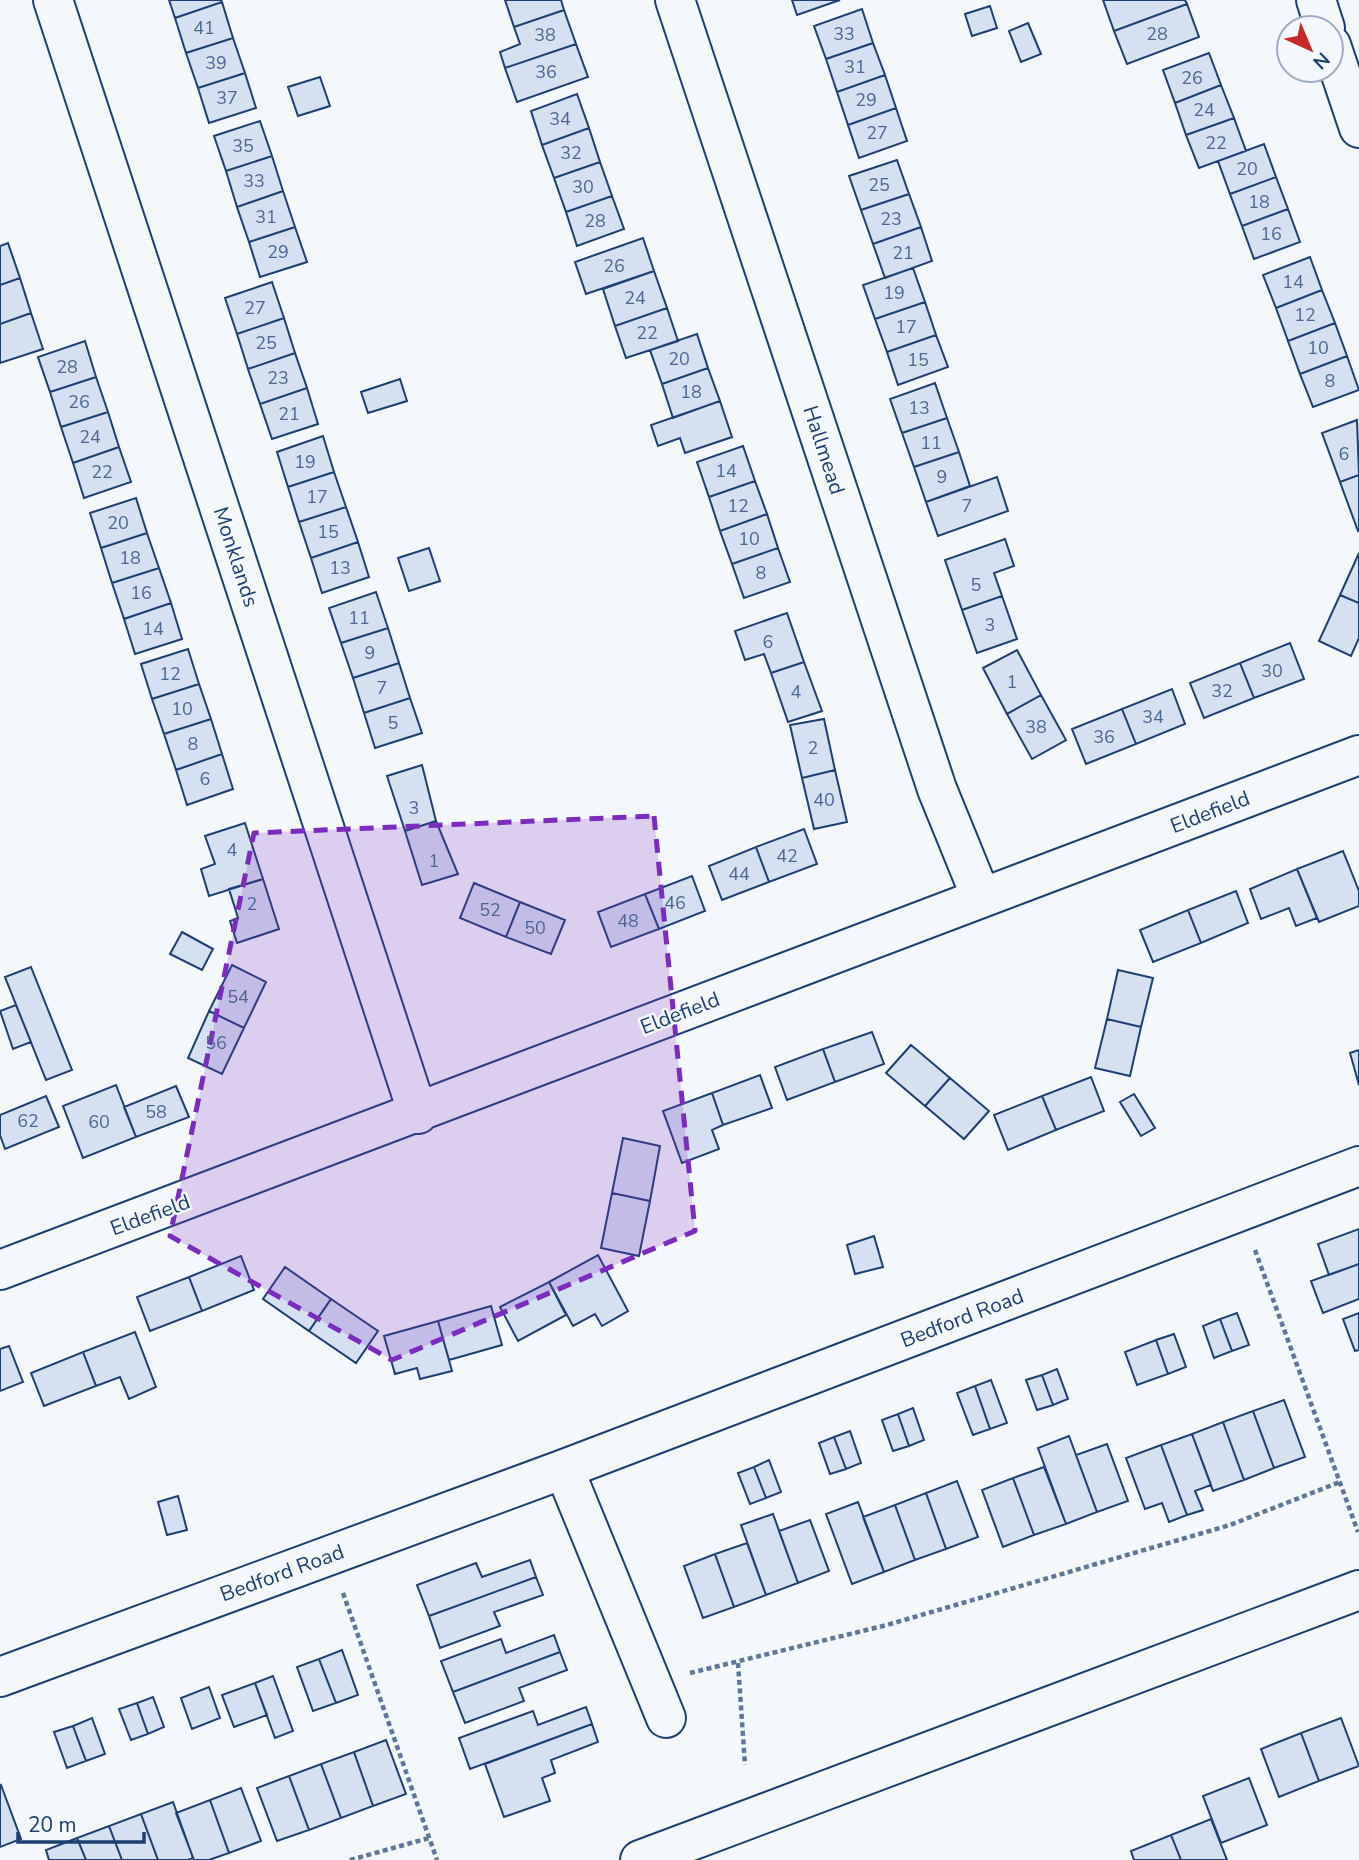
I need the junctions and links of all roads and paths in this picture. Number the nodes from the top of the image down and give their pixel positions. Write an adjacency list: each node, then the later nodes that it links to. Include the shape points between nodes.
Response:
1 (53, 0): 7 (street, Monklands)
2 (675, 0): 6 (street, Hallmead, via 937,789)
3 (1344, 84): 4 (street)
4 (1359, 128)
5 (1359, 755): 6 (street, Eldefield)
6 (981, 897): 7 (street, Eldefield)
7 (418, 1114): 10 (street, Eldefield)
8 (1359, 1166): 9 (street, Bedford Road)
9 (1240, 1211): 11 (street, Bedford Road); 12 (path)
10 (0, 1270)
11 (564, 1469): 14 (street, Bedford Road); 18 (street)
12 (1340, 1482): 13 (path); 16 (path, via 1230,1525 887,1625)
13 (1358, 1532)
14 (330, 1556): 17 (street, Bedford Road); 21 (path)
15 (1359, 1590): 24 (street)
16 (738, 1663): 18 (path); 20 (path)
17 (0, 1677)
18 (651, 1682): 19 (street)
19 (666, 1718)
20 (745, 1765)
21 (429, 1838): 22 (path); 23 (path)
22 (350, 1860)
23 (437, 1860)
24 (640, 1860)

